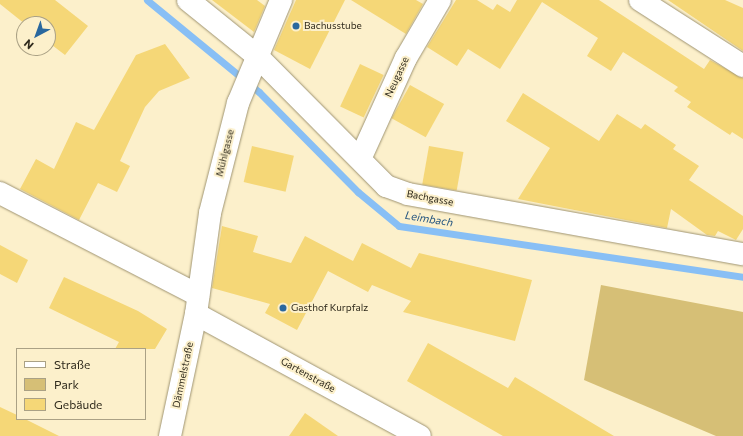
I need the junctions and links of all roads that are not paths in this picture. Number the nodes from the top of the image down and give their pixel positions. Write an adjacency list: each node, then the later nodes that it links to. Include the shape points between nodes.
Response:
1 (188, 0): 5 (street, Bachgasse)
2 (281, 0): 5 (street, Mühlgasse)
3 (440, 0): 7 (street, Neugasse, via 406,58)
4 (640, 0): 6 (street)
5 (254, 61): 7 (street, Bachgasse); 10 (street, Mühlgasse, via 238,103 210,213)
6 (743, 66)
7 (361, 157): 9 (street, Bachgasse, via 386,186 408,194)
8 (0, 193): 10 (street, Gartenstraße)
9 (743, 254)
10 (197, 305): 11 (street, Dämmelstraße); 12 (street, Gartenstraße)
11 (170, 436)
12 (420, 436)

